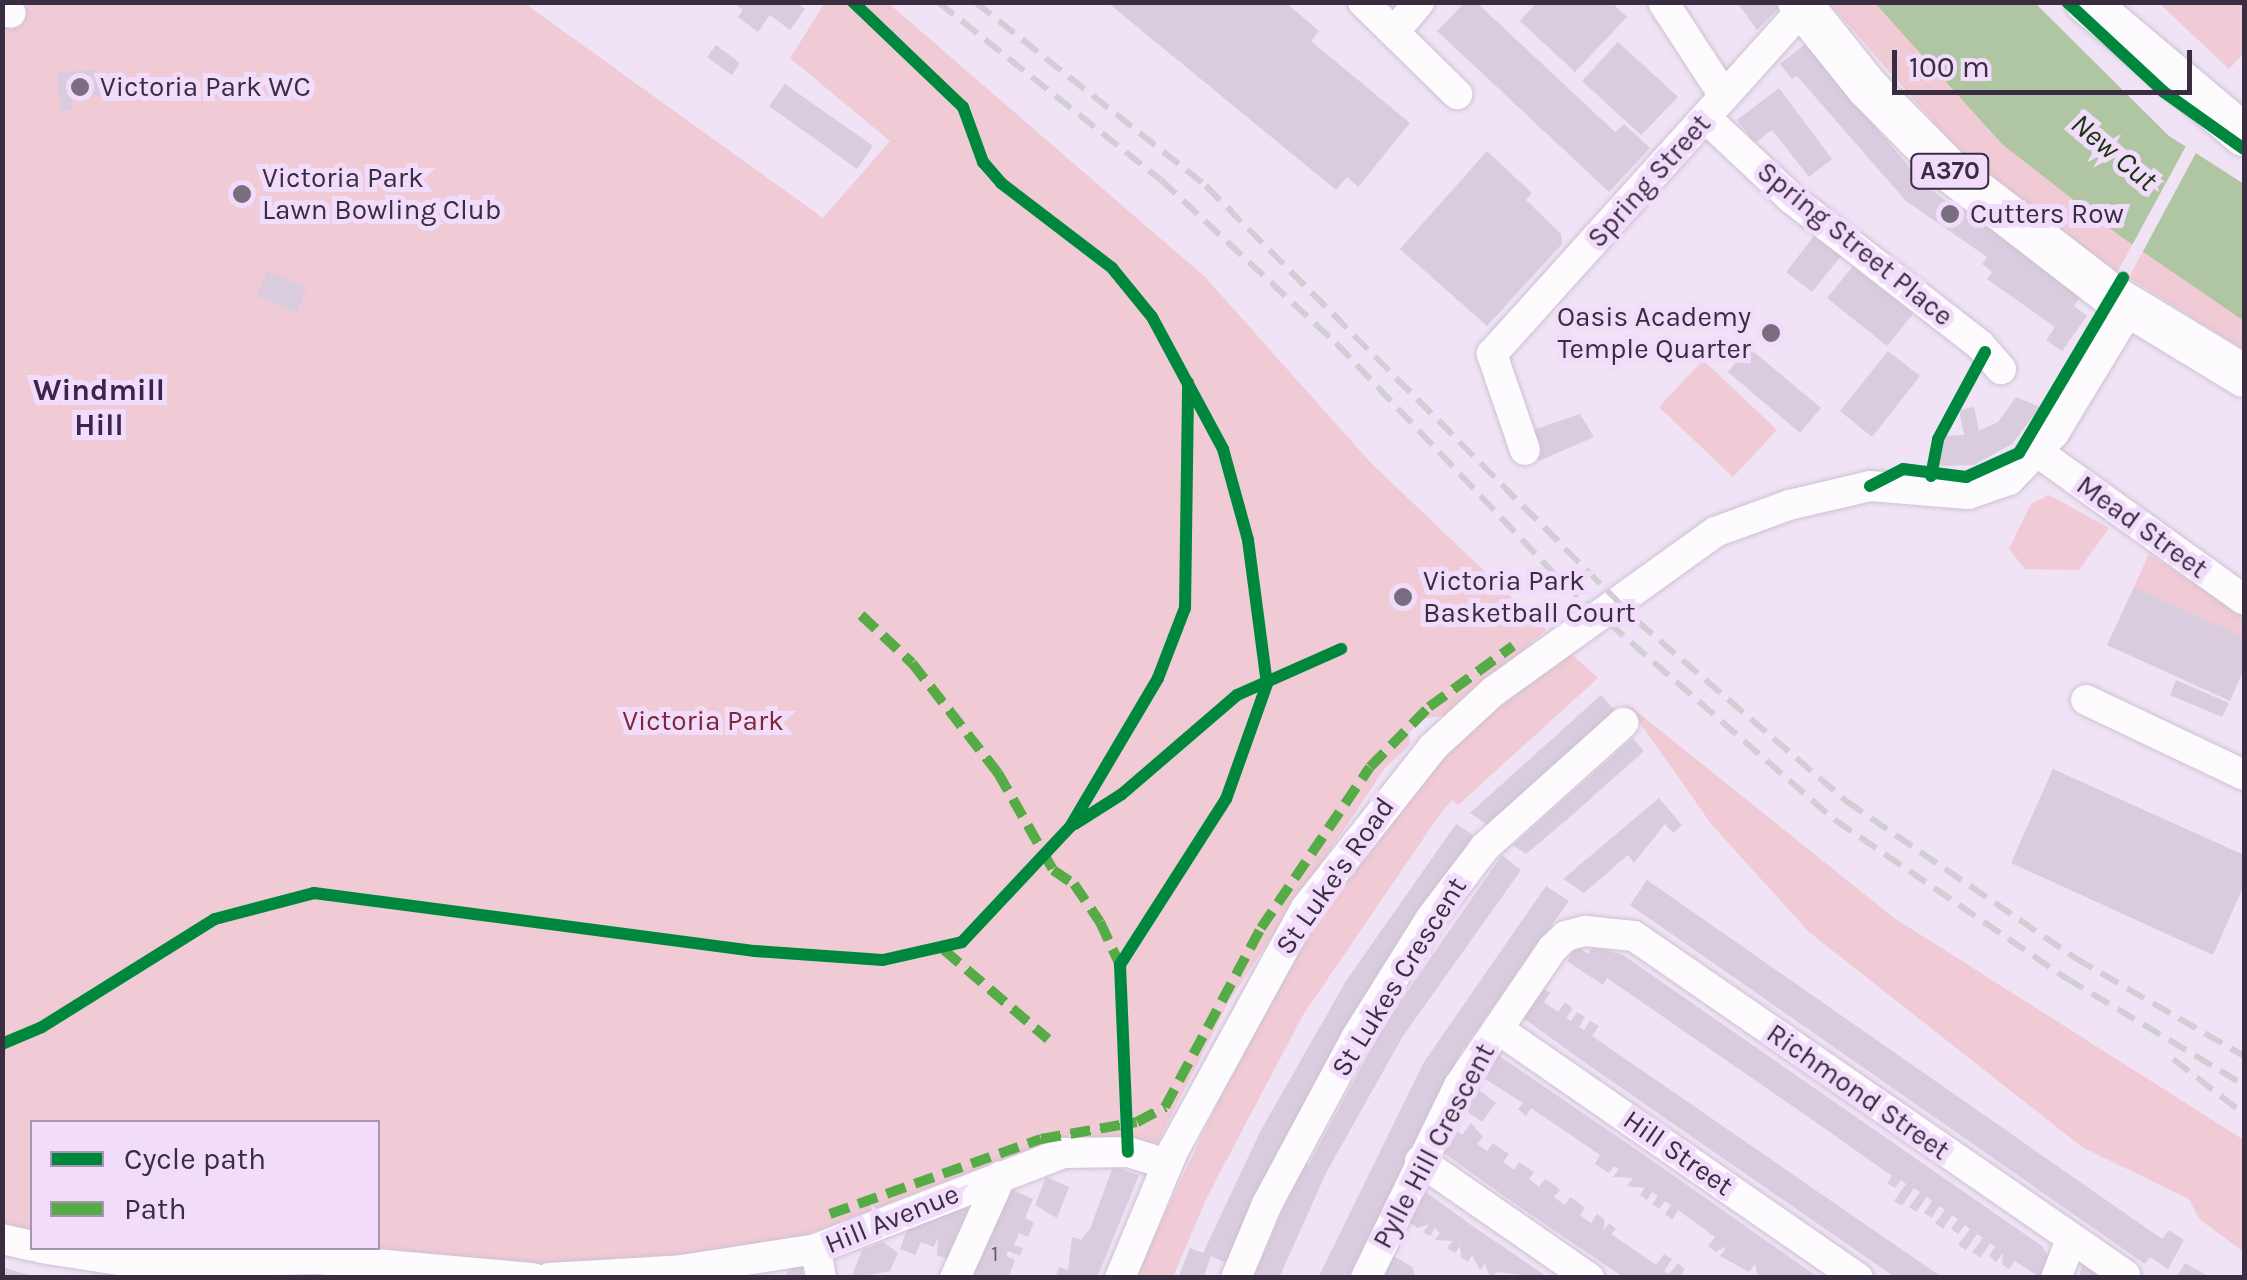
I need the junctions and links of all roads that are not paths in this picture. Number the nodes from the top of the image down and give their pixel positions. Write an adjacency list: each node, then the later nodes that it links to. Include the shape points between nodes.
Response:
1 (1364, 2): 6 (street)
2 (1419, 2): 6 (street)
3 (1664, 2): 8 (street, Spring Street Place)
4 (2086, 2): 9 (highway)
5 (1801, 5): 8 (street, Spring Street); 10 (highway, A370, via 1868,88 1950,171)
6 (1395, 31): 7 (street)
7 (1457, 94)
8 (1715, 107): 11 (street, Spring Street Place, via 1792,199); 13 (street, Spring Street, via 1492,354)
9 (2244, 134)
10 (2130, 308): 12 (highway, A370); 14 (street)
11 (2001, 369)
12 (2244, 376)
13 (1525, 450)
14 (2040, 453): 15 (street, Mead Street); 22 (street, St Luke's Road, via 2010,480 1968,494 1870,486 1789,504 1716,532 1494,691 1383,804 1306,908)
15 (2244, 600)
16 (2086, 700): 18 (street)
17 (1624, 723): 37 (street, St Lukes Crescent, via 1485,848 1430,918 1356,1038 1267,1204)
18 (2242, 768)
19 (1584, 931): 20 (street, Pylle Hill Crescent, via 1552,949); 25 (street, Richmond Street, via 1634,936)
20 (1498, 1028): 21 (street, Pylle Hill Crescent); 40 (street, Hill Street)
21 (1420, 1162): 38 (street, Pylle Hill Crescent); 39 (street)
22 (1168, 1164): 23 (street, Hill Avenue, via 1128,1152 1077,1152); 36 (street, St Luke's Road)
23 (1000, 1176): 28 (street, Hill Avenue); 35 (street)
24 (2, 1239): 26 (street)
25 (2071, 1240): 32 (street, Richmond Street); 41 (street)
26 (30, 1249)
27 (48, 1256): 29 (street)
28 (818, 1263): 31 (street, Hill Avenue)
29 (189, 1271): 30 (street, via 319,1259)
30 (404, 1274): 33 (street)
31 (681, 1274): 34 (street, Hill Avenue)
32 (2125, 1275)
33 (534, 1278)
34 (550, 1278)
35 (955, 1278)
36 (1120, 1278)
37 (1236, 1278)
38 (1366, 1278)
39 (1589, 1278)
40 (1858, 1278)
41 (2056, 1278)

